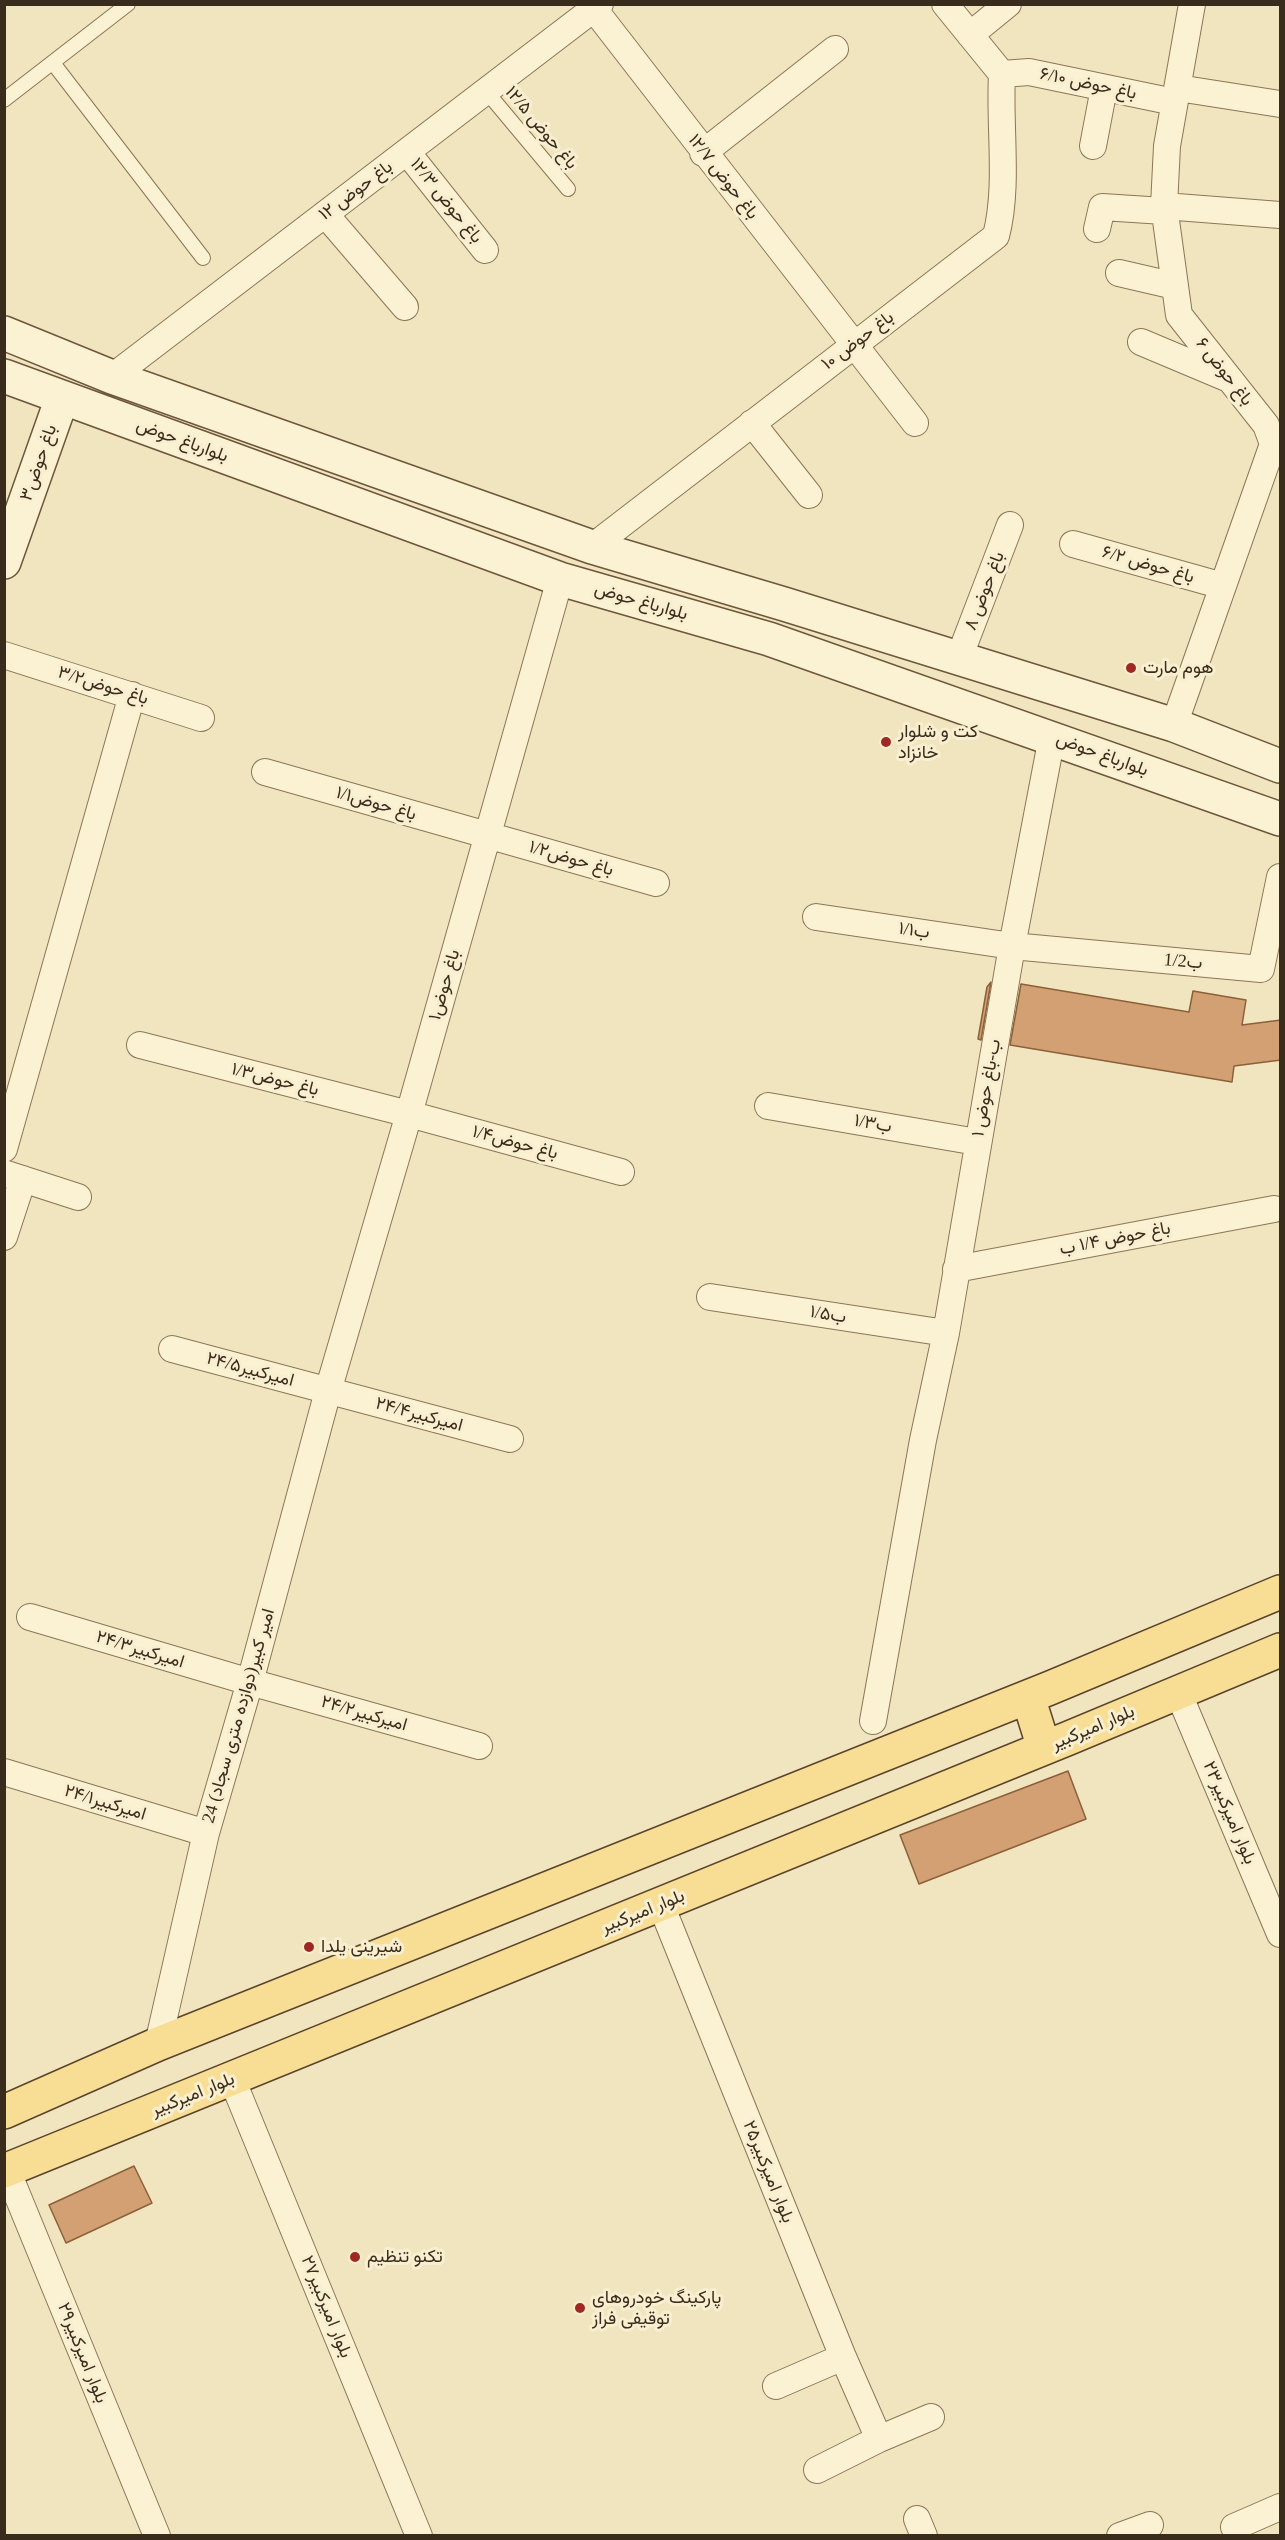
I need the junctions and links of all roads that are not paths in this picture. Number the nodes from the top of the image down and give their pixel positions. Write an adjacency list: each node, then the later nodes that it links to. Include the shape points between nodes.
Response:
1 (128, 4): 8 (lane)
2 (945, 4): 6 (street)
3 (1008, 4): 6 (street)
4 (1192, 4): 12 (street, ۶ باغ حوض)
5 (597, 7): 11 (street, ۱۲ باغ حوض); 17 (street, ۱۲/۷ باغ حوض)
6 (970, 35): 9 (street)
7 (835, 49): 17 (street)
8 (53, 63): 13 (lane); 24 (lane)
9 (1002, 74): 10 (street, ۶/۱۰ باغ حوض, via 1029,72); 30 (street, ۱۰ باغ حوض, via 1003,211 996,236)
10 (1104, 88): 12 (street, ۶/۱۰ باغ حوض); 15 (street)
11 (486, 91): 16 (street, ۱۲ باغ حوض); 18 (lane, ۱۲/۵ باغ حوض)
12 (1176, 95): 14 (street, ۶/۱۰ باغ حوض); 19 (street, ۶ باغ حوض, via 1167,146)
13 (4, 100)
14 (1281, 104)
15 (1093, 146)
16 (407, 152): 20 (street, ۱۲ باغ حوض); 23 (street, ۱۲/۳ باغ حوض)
17 (704, 153): 30 (street, ۱۲/۷ باغ حوض)
18 (568, 189)
19 (1164, 208): 21 (street); 22 (street, via 1102,207); 26 (street, ۶ باغ حوض)
20 (325, 214): 27 (street); 32 (street, ۱۲ باغ حوض)
21 (1281, 214)
22 (1096, 229)
23 (485, 250)
24 (203, 258)
25 (1119, 273): 26 (street)
26 (1175, 286): 33 (street, ۶ باغ حوض, via 1179,315)
27 (405, 307)
28 (4, 333): 32 (main road, بلوارباغ حوض)
29 (1141, 342): 33 (street)
30 (854, 344): 35 (street, ۱۰ باغ حوض); 36 (street, ۱۲/۷ باغ حوض)
31 (4, 376): 34 (main road, بلوارباغ حوض)
32 (112, 377): 41 (main road, بلوارباغ حوض)
33 (1232, 381): 37 (street, ۶ باغ حوض)
34 (62, 398): 42 (main road, باغ حوض۳); 43 (main road, بلوارباغ حوض)
35 (752, 423): 38 (street); 41 (street, ۱۰ باغ حوض)
36 (915, 423)
37 (1276, 433): 44 (street, ۶ باغ حوض)
38 (809, 495)
39 (1010, 525): 48 (street, ۸ باغ حوض)
40 (1073, 544): 44 (street, ۶/۲ باغ حوض)
41 (592, 547): 45 (main road, بلوارباغ حوض)
42 (4, 562)
43 (560, 579): 46 (main road, بلوارباغ حوض); 56 (street, باغ حوض۱)
44 (1223, 586): 51 (street, ۶ باغ حوض)
45 (760, 596): 46 (main road); 48 (main road, بلوارباغ حوض)
46 (751, 633): 52 (main road, بلوارباغ حوض)
47 (4, 656): 49 (street, باغ حوض۳/۲)
48 (960, 658): 51 (main road, بلوارباغ حوض)
49 (132, 695): 50 (street, باغ حوض۳/۲); 65 (street)
50 (201, 718)
51 (1174, 725): 53 (main road, بلوارباغ حوض)
52 (1052, 737): 55 (main road, بلوارباغ حوض); 60 (street, ۱ ب-باغ حوض)
53 (1281, 766)
54 (265, 772): 56 (street, باغ حوض۱/۱)
55 (1281, 819)
56 (487, 835): 58 (street, باغ حوض۱/۲); 63 (street, باغ حوض۱)
57 (1281, 877): 60 (street, 1/2ب, via 1261,969)
58 (656, 884)
59 (816, 917): 60 (street, ب۱/۱)
60 (1012, 946): 64 (street, ۱ ب-باغ حوض)
61 (140, 1045): 63 (street, باغ حوض۱/۳)
62 (768, 1106): 64 (street, ب۱/۳)
63 (409, 1114): 66 (street, باغ حوض۱/۴); 75 (street, باغ حوض۱)
64 (977, 1142): 71 (street, ۱ ب-باغ حوض)
65 (4, 1149)
66 (621, 1172)
67 (14, 1176): 68 (street); 70 (street)
68 (78, 1197)
69 (1274, 1209): 71 (street, باغ حوض ۱/۴ ب)
70 (4, 1237)
71 (956, 1269): 73 (street, ۱ ب-باغ حوض)
72 (710, 1297): 73 (street, ب۱/۵)
73 (945, 1333): 83 (street, ۱ ب-باغ حوض)
74 (172, 1349): 75 (street, امیرکبیر۲۴/۵)
75 (328, 1391): 76 (street, امیرکبیر۲۴/۴); 80 (street, 24 امیر کبیر(دوازده متری سجاد))
76 (510, 1439)
77 (1281, 1592): 82 (main road)
78 (30, 1617): 80 (street, امیرکبیر۲۴/۳)
79 (1281, 1650): 81 (main road, بلوار امیرکبیر)
80 (250, 1682): 84 (street, امیرکبیر۲۴/۲); 87 (street, 24 امیر کبیر(دوازده متری سجاد))
81 (1178, 1692): 85 (main road, بلوار امیرکبیر); 89 (street, ۲۳بلوار امیرکبیر)
82 (1028, 1697): 85 (main road); 90 (main road)
83 (873, 1721)
84 (479, 1746)
85 (1044, 1748): 88 (main road, بلوار امیرکبیر)
86 (4, 1772): 87 (street, امیرکبیر۲۴/۱)
87 (206, 1833): 90 (street, 24 امیر کبیر(دوازده متری سجاد))
88 (661, 1905): 91 (main road, بلوار امیرکبیر); 94 (street, بلوار امیرکبیر۲۵)
89 (1281, 1934)
90 (158, 2044): 92 (main road)
91 (232, 2079): 93 (main road, بلوار امیرکبیر); 103 (street, بلوار امیرکبیر۲۷)
92 (4, 2112)
93 (6, 2170): 102 (street, ۲۹بلوار امیرکبیر)
94 (843, 2357): 95 (street); 97 (street, بلوار امیرکبیر۲۵)
95 (776, 2386)
96 (931, 2417): 97 (street)
97 (879, 2439): 98 (street)
98 (817, 2469)
99 (1281, 2507): 101 (street)
100 (1150, 2525): 104 (street)
101 (1234, 2527)
102 (157, 2535)
103 (419, 2535)
104 (1120, 2535)

